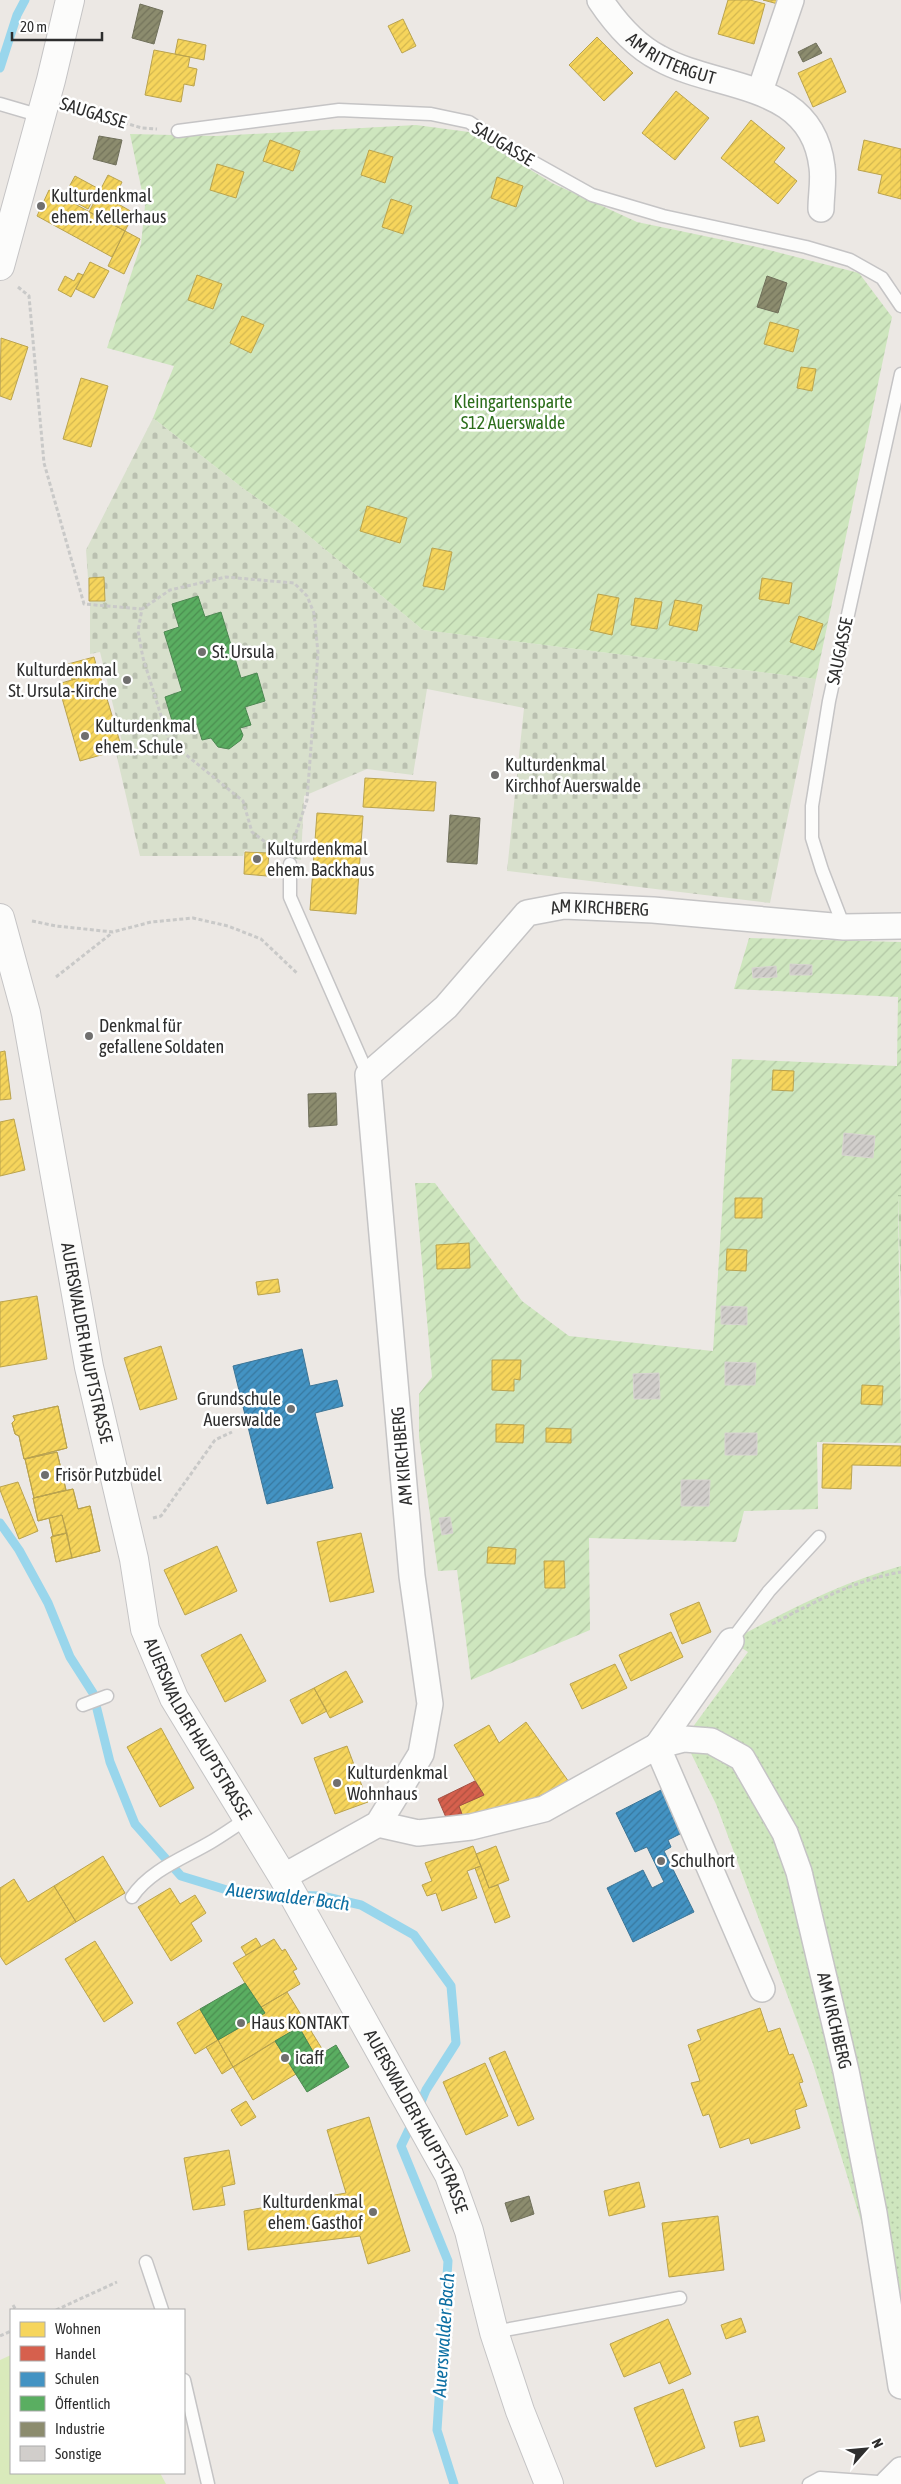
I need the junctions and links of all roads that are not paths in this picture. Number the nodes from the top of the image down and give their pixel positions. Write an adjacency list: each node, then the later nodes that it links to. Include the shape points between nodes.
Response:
1 (70, 0): 6 (main road)
2 (600, 0): 4 (street, AM RITTERGUT, via 620,27 660,59 728,84)
3 (792, 0): 4 (street)
4 (760, 91): 8 (street, AM RITTERGUT, via 790,106 805,122 815,140 822,167)
5 (2, 105): 6 (lane)
6 (43, 108): 9 (main road)
7 (178, 131): 10 (lane, SAUGASSE, via 339,110 431,114 469,122 592,195 663,216 806,247 850,260 882,278)
8 (821, 209)
9 (7, 275)
10 (901, 306)
11 (901, 374): 15 (lane, SAUGASSE, via 829,701 812,806 812,838)
12 (290, 864): 16 (lane, AM KIRCHBERG, via 290,897)
13 (0, 918): 22 (main road, AUERSWALDER HAUPTSTRASSE, via 26,1013 89,1367 134,1559 145,1629 174,1698)
14 (901, 926): 15 (street, AM KIRCHBERG)
15 (844, 927): 16 (street, AM KIRCHBERG, via 653,910 564,906 527,913 446,1007)
16 (368, 1075): 23 (street, AM KIRCHBERG, via 412,1576 430,1704 421,1754)
17 (819, 1537): 18 (lane, via 768,1591)
18 (731, 1641): 21 (street, AM KIRCHBERG)
19 (108, 1696): 20 (lane)
20 (83, 1705)
21 (657, 1746): 23 (street, AM KIRCHBERG, via 544,1809 470,1827 418,1832); 26 (street); 32 (street, AM KIRCHBERG, via 684,1740 711,1741 742,1758 785,1833 799,1872 846,2071 874,2213)
22 (247, 1818): 24 (main road, AUERSWALDER HAUPTSTRASSE); 25 (lane, via 212,1842 176,1859 147,1880)
23 (378, 1824): 24 (street, AM KIRCHBERG)
24 (283, 1878): 30 (main road, AUERSWALDER HAUPTSTRASSE, via 449,2175 469,2231)
25 (132, 1897)
26 (762, 1989)
27 (146, 2262): 29 (lane)
28 (680, 2298): 30 (lane)
29 (162, 2309)
30 (494, 2332): 34 (main road, AUERSWALDER HAUPTSTRASSE)
31 (185, 2384): 35 (lane)
32 (901, 2386)
33 (895, 2479): 36 (lane, via 820,2478)
34 (544, 2483)
35 (208, 2484)
36 (809, 2484)

